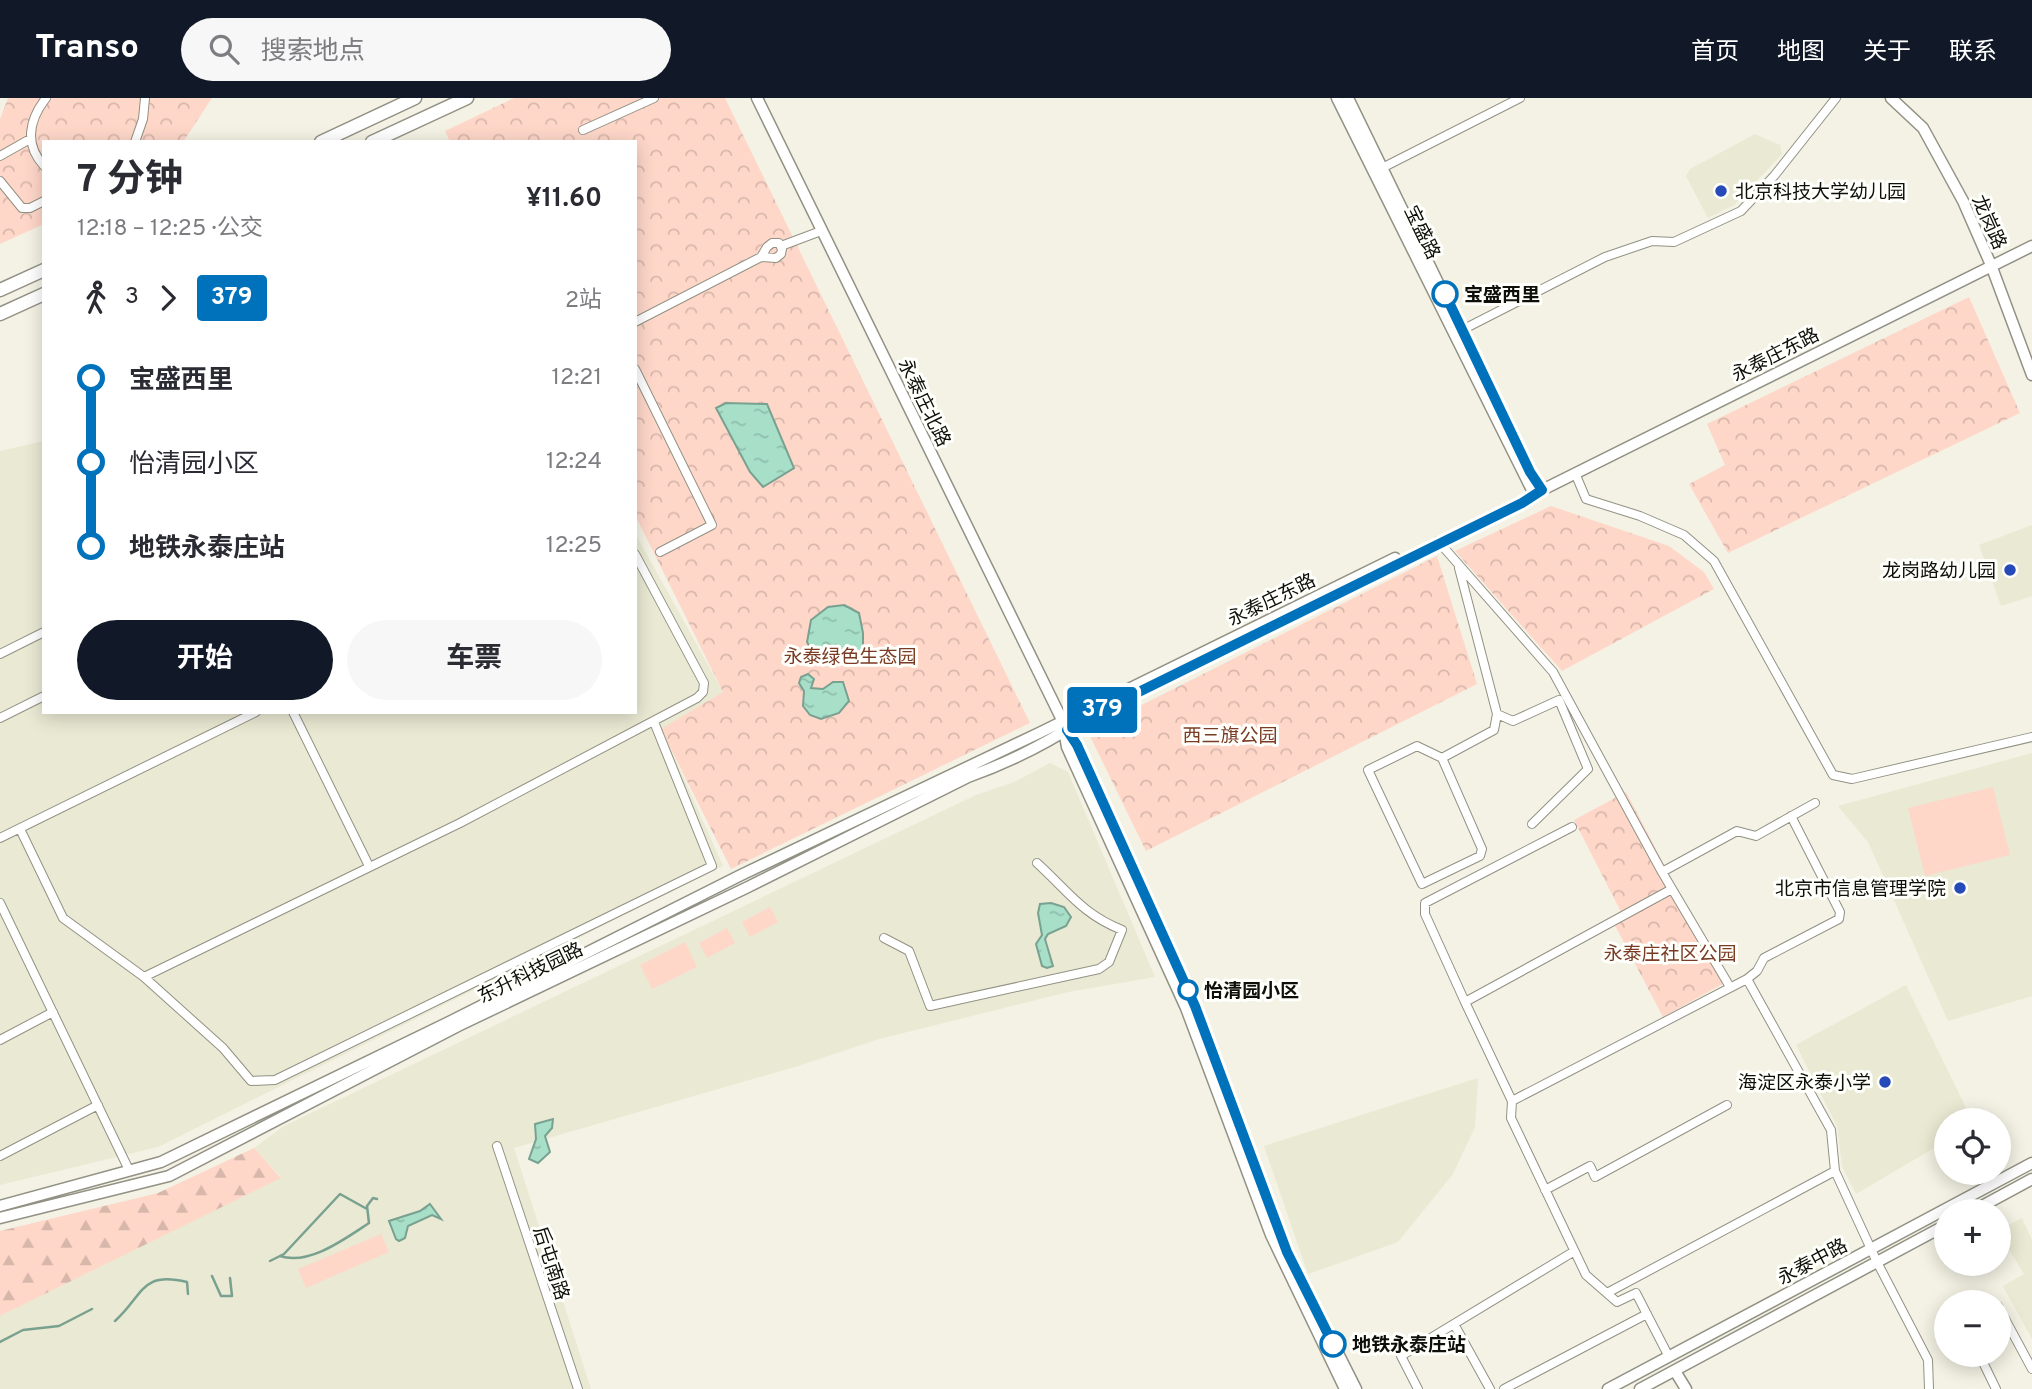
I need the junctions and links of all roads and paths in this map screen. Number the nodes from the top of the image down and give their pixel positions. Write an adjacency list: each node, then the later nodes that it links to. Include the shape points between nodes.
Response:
1 (46, 98): 13 (street, via 34,116)
2 (145, 98): 14 (street)
3 (415, 98): 15 (main road)
4 (467, 98): 16 (main road)
5 (654, 98): 12 (street)
6 (757, 98): 22 (street, 永泰庄北路)
7 (1337, 98): 36 (street, 宝盛路)
8 (1348, 98): 19 (street, 宝盛路)
9 (1520, 98): 19 (street)
10 (1836, 98): 32 (street, via 1741,211 1674,242 1652,241 1605,257)
11 (1891, 98): 26 (street, 龙岗路, via 1923,128)
12 (583, 130)
13 (30, 139): 17 (street); 18 (street)
14 (136, 140)
15 (325, 140)
16 (376, 140)
17 (0, 156)
18 (42, 164)
19 (1382, 168): 32 (street, 宝盛路)
20 (0, 181): 21 (street, via 22,208)
21 (42, 202)
22 (821, 231): 23 (street); 47 (street, 永泰庄北路)
23 (781, 246): 25 (street, via 769,244); 25 (street, via 778,258)
24 (2032, 246): 26 (street, 永泰庄东路)
25 (761, 257): 31 (street)
26 (1991, 265): 34 (street, 龙岗路); 35 (street, 永泰庄东路)
27 (42, 271): 28 (main road)
28 (0, 290)
29 (42, 295): 30 (main road)
30 (0, 314)
31 (637, 321)
32 (1462, 330): 36 (street, 宝盛路)
33 (637, 373): 37 (street, via 712,524)
34 (2032, 375)
35 (1575, 473): 36 (street, 永泰庄东路); 48 (street, via 1586,499 1684,534 1714,561 1833,775 1852,779)
36 (1538, 492): 47 (street, 永泰庄东路)
37 (660, 552)
38 (637, 558): 46 (street, via 704,683 697,698)
39 (42, 633): 40 (street)
40 (0, 654)
41 (42, 697): 45 (street)
42 (252, 714): 54 (street)
43 (294, 714): 57 (street)
44 (1497, 714): 49 (street, via 1494,730); 52 (street, via 1513,721 1559,700 1588,769); 58 (street, via 1461,570 1438,541 1553,672)
45 (0, 718)
46 (654, 722): 57 (street); 61 (street, via 712,866 275,1080 251,1081 223,1048)
47 (1064, 728): 73 (street, 东升科技园路, via 753,869 161,1162); 79 (street, 东升科技园路, via 1051,741 1006,764 968,777 458,1027 169,1176); 93 (street, 永泰庄北路, via 1067,747 1186,1007 1271,1235); 94 (street, 永泰庄北路, via 1082,756 1195,1006 1287,1252)
48 (2032, 737)
49 (1442, 758): 49 (street, via 1417,746 1368,770 1422,884 1480,856 1482,849)
50 (1815, 803): 51 (street)
51 (1791, 816): 58 (street, via 1756,836 1737,831); 62 (street, via 1840,912 1839,919 1764,958)
52 (1532, 824)
53 (1572, 827): 64 (street, via 1425,903 1425,914)
54 (20, 829): 55 (street); 61 (street, via 63,918)
55 (0, 838)
56 (1037, 863): 60 (street, via 1101,922 1122,930 1109,962 1099,969 930,1006 909,951)
57 (369, 866): 61 (street)
58 (1662, 872): 63 (street); 64 (street, via 1672,889)
59 (0, 903): 65 (street)
60 (884, 938)
61 (144, 977)
62 (1747, 979): 63 (street); 74 (street, via 1831,1130)
63 (1730, 987): 67 (street)
64 (1465, 1002): 67 (street)
65 (53, 1012): 66 (street); 68 (street)
66 (0, 1040)
67 (1512, 1101): 76 (street, via 1511,1118)
68 (98, 1105): 71 (street); 73 (street)
69 (1727, 1105): 76 (street, via 1595,1177 1590,1166)
70 (497, 1146): 92 (street, 后屯南路)
71 (0, 1156)
72 (2032, 1163): 81 (street, 永泰中路)
73 (129, 1170): 78 (street, 东升科技园路)
74 (1835, 1171): 81 (street); 84 (street)
75 (2032, 1179): 77 (street)
76 (1545, 1190): 82 (street)
77 (1995, 1199)
78 (0, 1206)
79 (0, 1218)
80 (1934, 1231): 83 (street, 永泰中路)
81 (1872, 1249): 83 (street); 88 (street, 永泰中路)
82 (1573, 1252): 84 (street, via 1586,1275); 86 (street)
83 (1877, 1262): 91 (street, 永泰中路); 101 (street, via 1928,1360)
84 (1607, 1293): 85 (street, via 1617,1302 1636,1293)
85 (1647, 1314): 88 (street); 97 (street)
86 (1454, 1324): 95 (street, via 1401,1356); 96 (street)
87 (2011, 1330): 90 (street)
88 (1669, 1357): 98 (street, 永泰中路)
89 (1985, 1367): 102 (street)
90 (2032, 1369)
91 (1675, 1371): 99 (street, 永泰中路); 100 (street)
92 (578, 1389)
93 (1345, 1389)
94 (1356, 1389)
95 (1418, 1389)
96 (1490, 1389)
97 (1504, 1389)
98 (1608, 1389)
99 (1640, 1389)
100 (1686, 1389)
101 (1929, 1389)
102 (1996, 1389)

